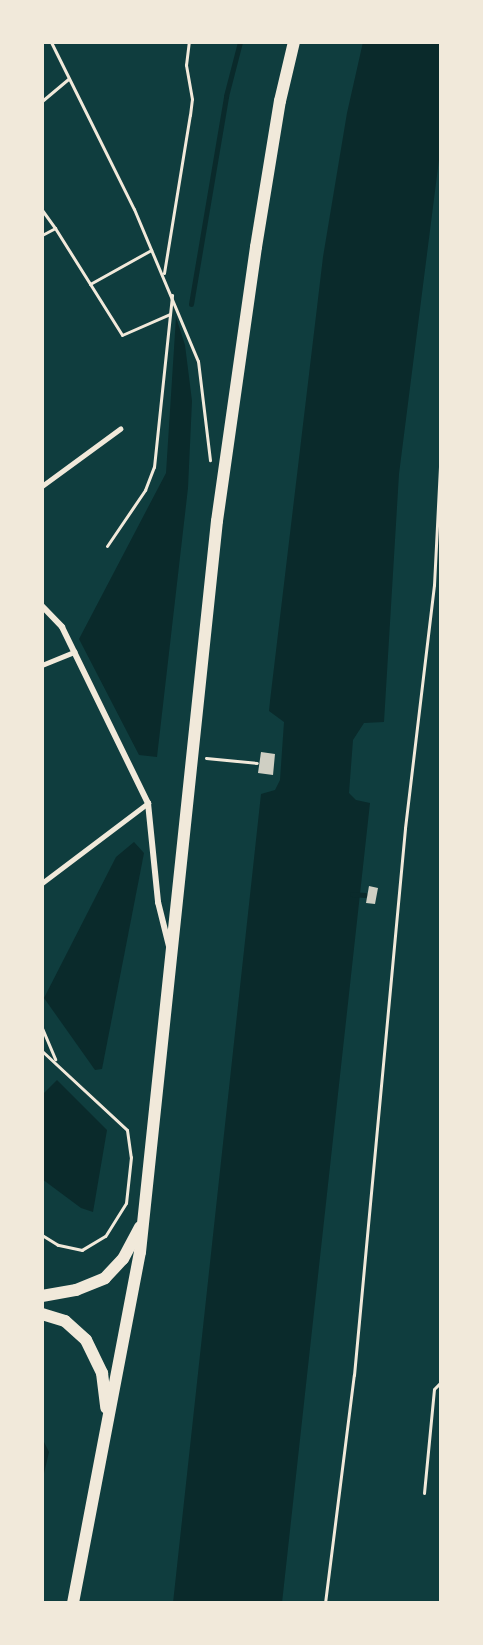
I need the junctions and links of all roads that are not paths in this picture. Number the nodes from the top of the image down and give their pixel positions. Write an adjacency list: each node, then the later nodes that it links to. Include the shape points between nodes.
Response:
1 (294, 42): 9 (main road, via 280,101 256,247 217,521)
2 (120, 429): 3 (lane)
3 (42, 486)
4 (42, 606): 5 (street, via 62,627)
5 (74, 652): 6 (lane); 7 (street)
6 (42, 665)
7 (148, 803): 8 (lane); 9 (street, via 158,902)
8 (42, 883)
9 (172, 958): 10 (main road)
10 (145, 1218): 11 (main road, via 123,1259 105,1278 76,1290); 13 (main road)
11 (42, 1296)
12 (42, 1314): 13 (main road, via 73,1326 95,1353 104,1380)
13 (107, 1424): 14 (main road)
14 (73, 1603)

